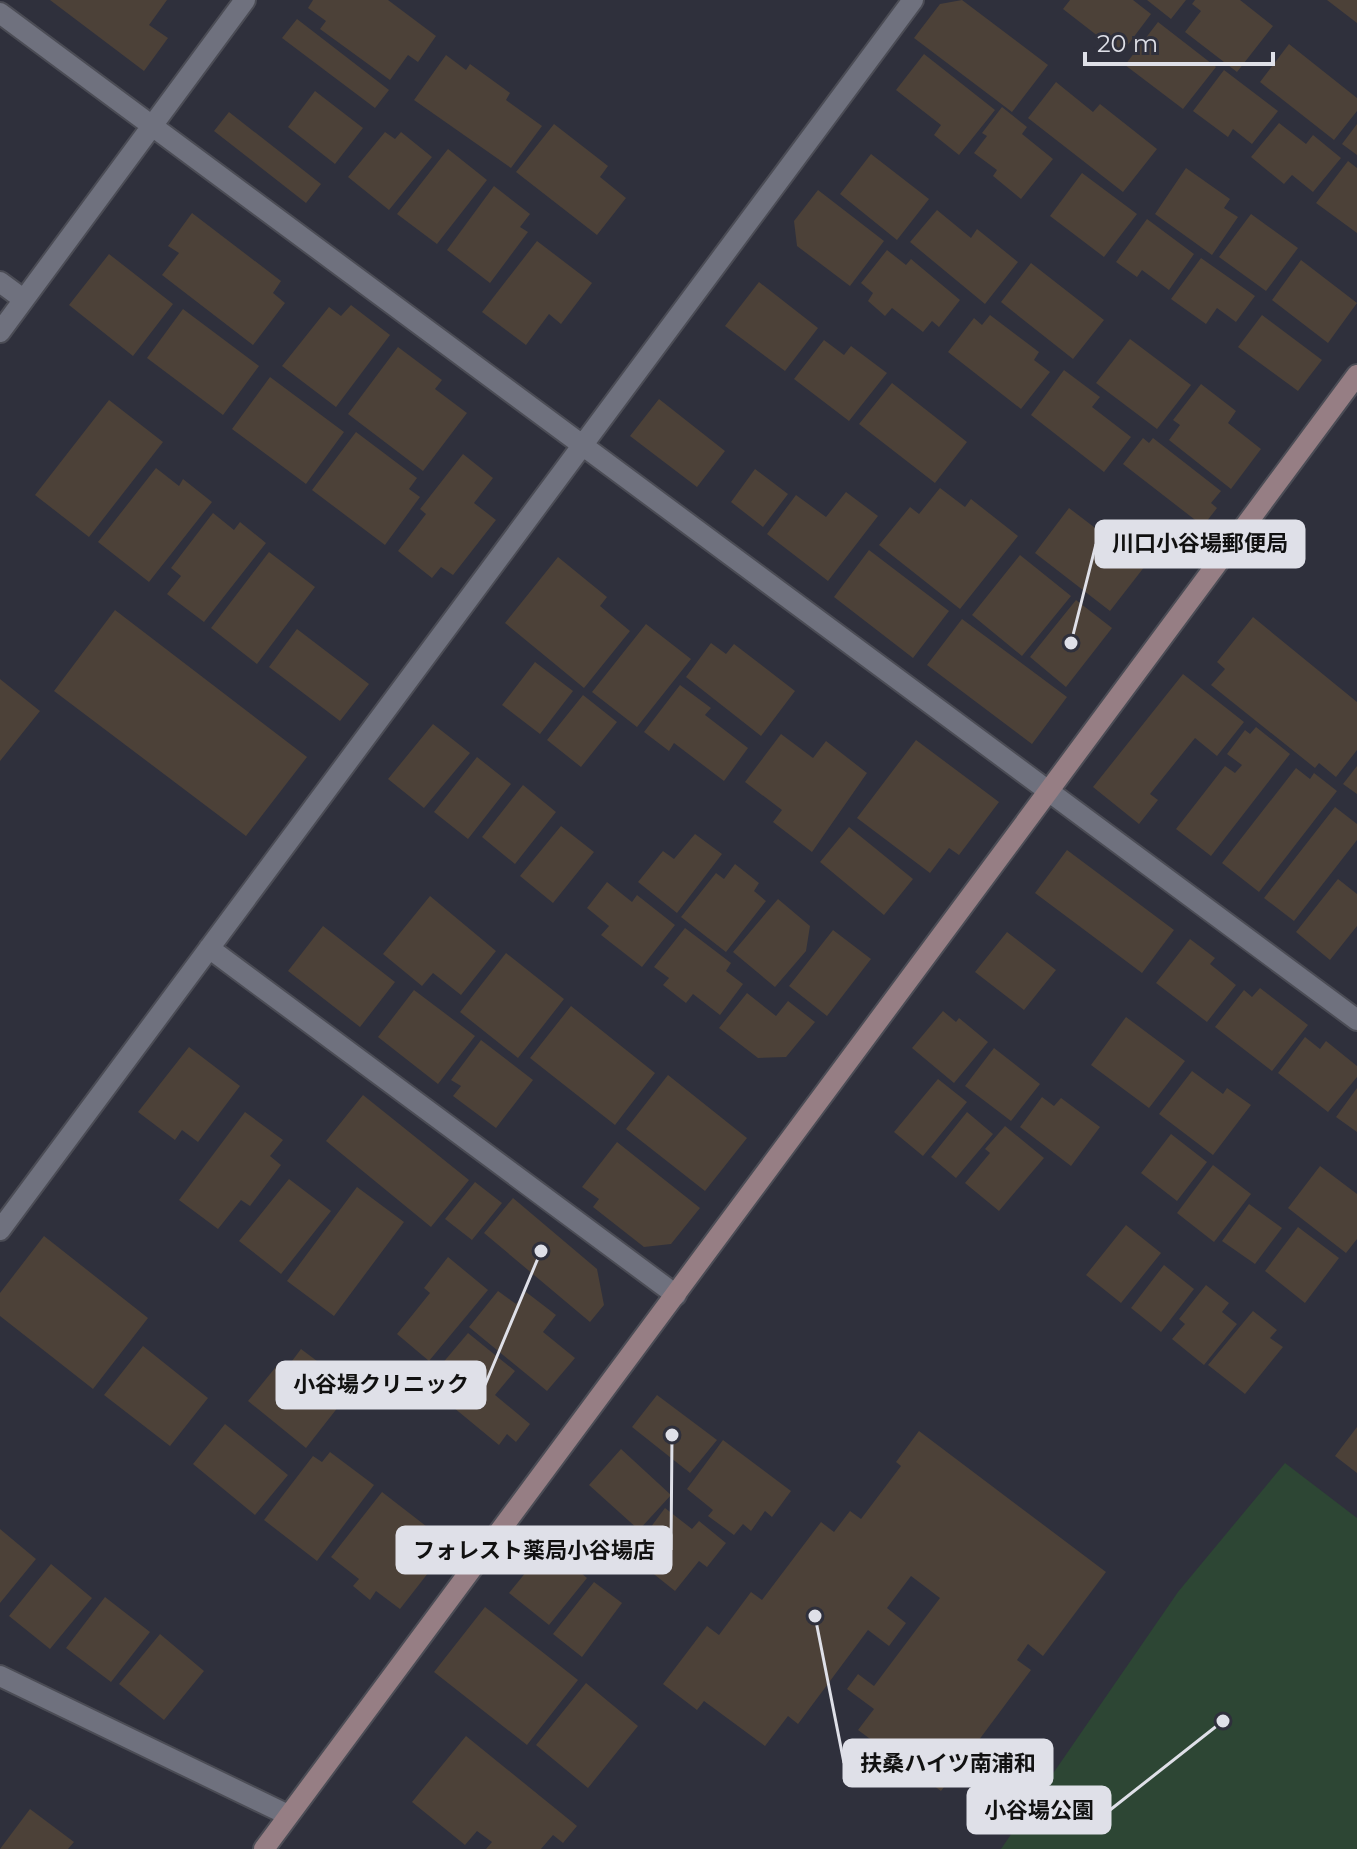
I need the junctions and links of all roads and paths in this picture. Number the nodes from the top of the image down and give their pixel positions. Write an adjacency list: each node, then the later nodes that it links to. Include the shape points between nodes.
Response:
1 (245, 0): 4 (street)
2 (913, 0): 9 (street)
3 (0, 13): 4 (street)
4 (151, 125): 6 (street); 9 (street)
5 (0, 282): 6 (street)
6 (23, 299): 7 (street)
7 (0, 332)
8 (1357, 375): 10 (street)
9 (581, 445): 10 (street); 11 (street)
10 (1048, 792): 12 (street); 14 (street)
11 (209, 948): 13 (street); 14 (street)
12 (1357, 1020)
13 (0, 1230)
14 (676, 1295): 16 (street)
15 (0, 1676): 16 (street)
16 (288, 1815): 17 (street)
17 (264, 1849)

